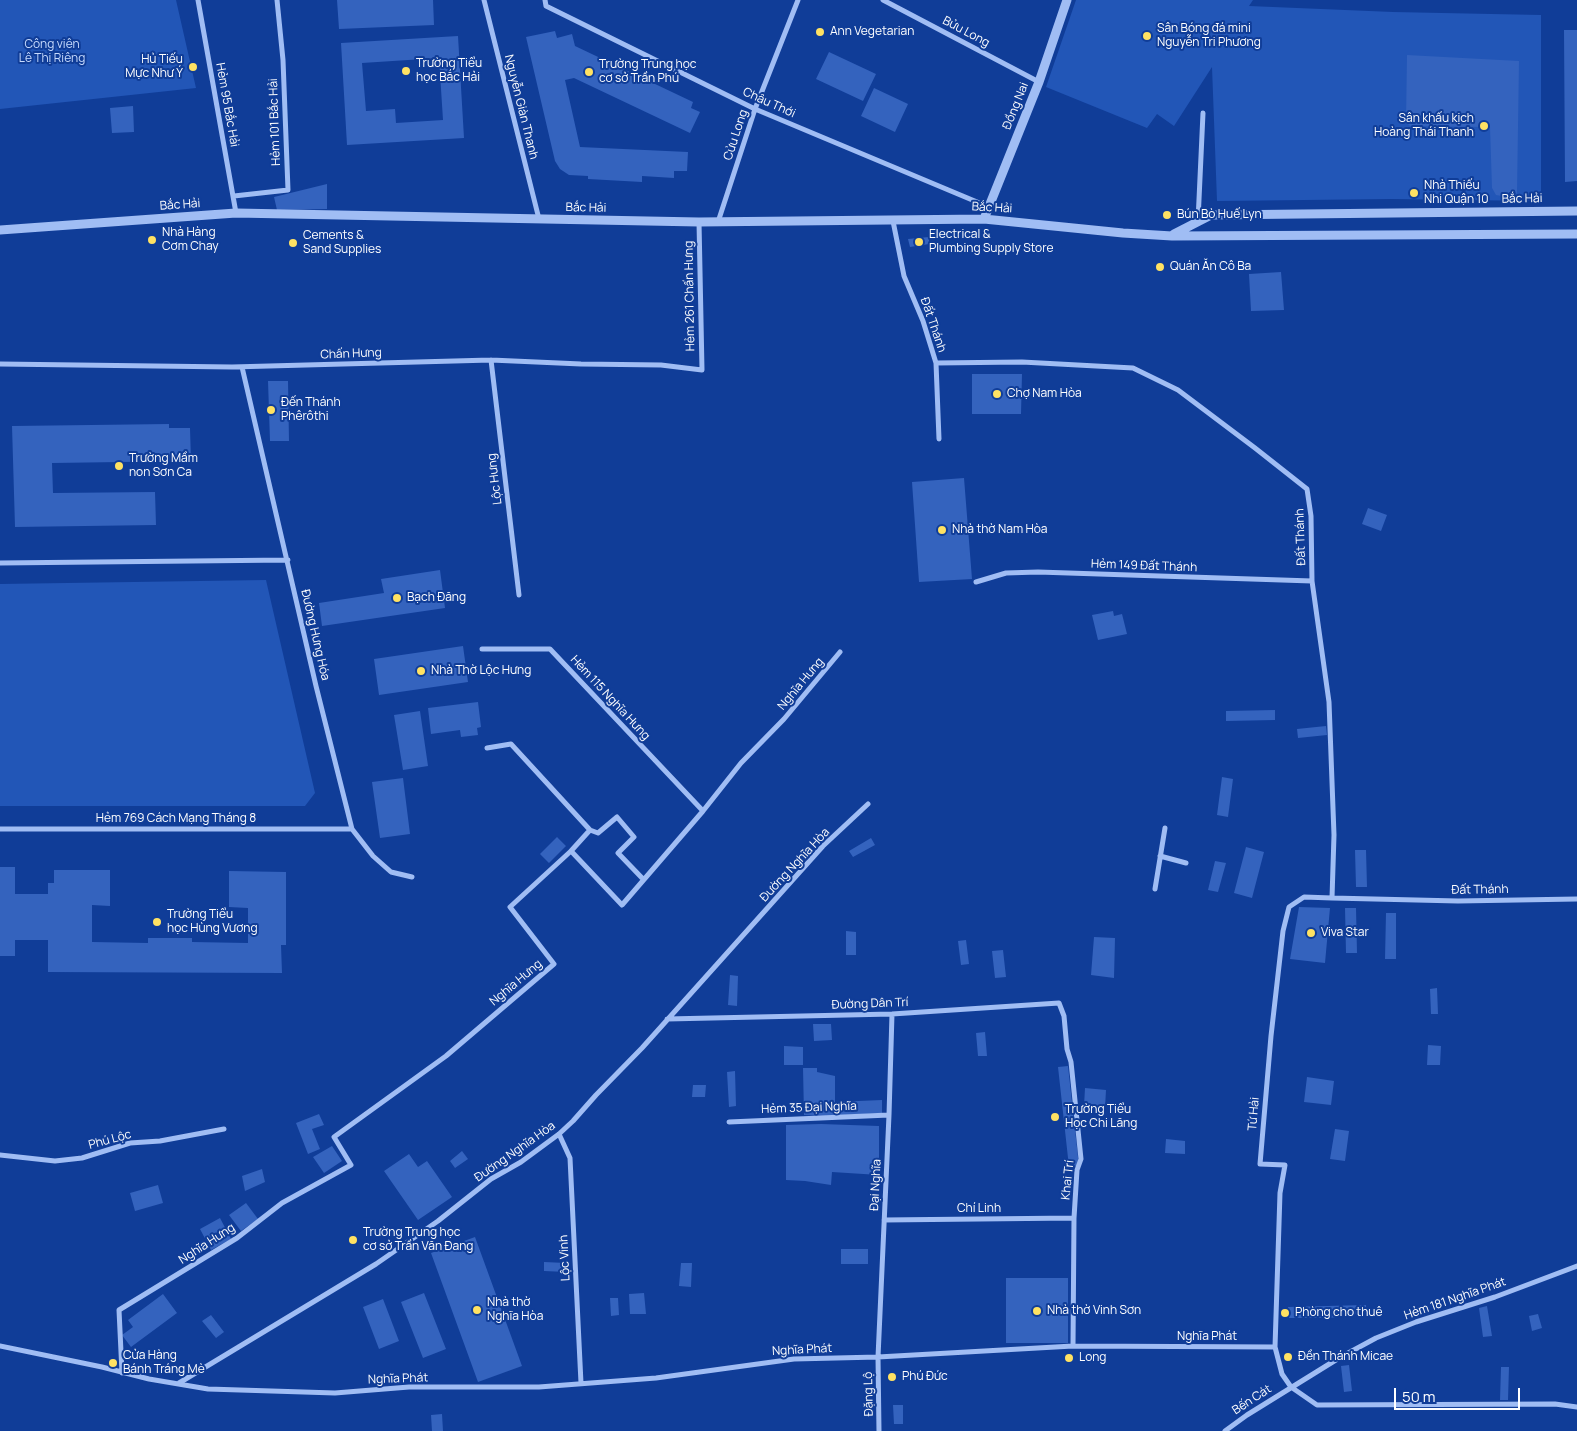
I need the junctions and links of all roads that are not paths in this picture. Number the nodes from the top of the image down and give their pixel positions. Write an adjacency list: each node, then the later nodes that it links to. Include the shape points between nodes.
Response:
1 (198, 0): 11 (street, Hẻm 95 Bắc Hải)
2 (277, 0): 11 (street, Hẻm 101 Bắc Hải, via 283,60 288,190)
3 (484, 0): 16 (street, Nguyễn Giàn Thanh)
4 (798, 0): 9 (street, Cửu Long)
5 (883, 0): 8 (street, Bửu Long)
6 (1067, 0): 8 (street, Đồng Nai)
7 (545, 3): 9 (street, Châu Thới)
8 (1039, 82): 12 (street, Đồng Nai)
9 (755, 109): 12 (street, Châu Thới); 19 (street, Cửu Long)
10 (1203, 113): 20 (street)
11 (234, 196): 14 (street, Hẻm 95 Bắc Hải)
12 (989, 207): 15 (street, Đồng Nai)
13 (1577, 211): 20 (street, Bắc Hải, via 1211,215)
14 (236, 213): 16 (street, Bắc Hải); 21 (street, Bắc Hải)
15 (984, 219): 17 (street, Bắc Hải); 23 (street, Bắc Hải)
16 (539, 220): 18 (street, Bắc Hải)
17 (893, 221): 19 (street, Bắc Hải); 25 (street, Đất Thánh, via 904,276)
18 (699, 222): 19 (street, Bắc Hải); 28 (street, Hẻm 261 Chấn Hưng)
19 (718, 222)
20 (1198, 222): 23 (street, Bắc Hải)
21 (0, 230)
22 (1577, 234): 23 (street, Bắc Hải)
23 (1172, 236)
24 (490, 360): 27 (street, Chấn Hưng); 28 (street, Chấn Hưng, via 661,365); 34 (street, Lộc Hưng)
25 (936, 363): 29 (street); 32 (street, Đất Thánh, via 1022,362 1134,368 1178,390 1307,489 1311,516)
26 (0, 364): 27 (street, Chấn Hưng)
27 (242, 367): 30 (street, Đường Hưng Hóa)
28 (702, 370)
29 (939, 439)
30 (288, 560): 31 (street); 42 (street, Đường Hưng Hóa)
31 (0, 563)
32 (1312, 581): 33 (street, Hẻm 149 Đất Thánh, via 1030,572 1006,573); 50 (street, Đất Thánh, via 1329,702 1334,835)
33 (976, 582)
34 (519, 595)
35 (482, 650): 39 (street, Hẻm 115 Nghĩa Hưng, via 550,649)
36 (840, 652): 39 (street, Nghĩa Hưng, via 784,719 740,762)
37 (487, 748): 43 (street, via 511,744)
38 (868, 804): 54 (street, Đường Nghĩa Hòa, via 823,846)
39 (703, 811): 48 (street, Nghĩa Hưng)
40 (1165, 828): 45 (street)
41 (0, 829): 42 (street, Hẻm 769 Cách Mạng Tháng 8)
42 (352, 829): 47 (street, Đường Hưng Hóa, via 373,856 391,872)
43 (590, 830): 44 (street); 48 (street, via 598,833 617,817 634,837 618,853)
44 (571, 851): 48 (street, Nghĩa Hưng, via 622,905); 67 (street, Nghĩa Hưng, via 510,907 554,964 446,1056 334,1137 351,1164 282,1203 237,1238 119,1310)
45 (1160, 856): 46 (street); 49 (street)
46 (1186, 863)
47 (412, 877)
48 (643, 880)
49 (1155, 889)
50 (1332, 898): 51 (street, Đất Thánh); 65 (street, Tứ Hải, via 1304,897 1289,906 1283,931 1260,1164 1285,1165 1280,1192)
51 (1577, 899)
52 (892, 1014): 53 (street, Đường Dân Trí, via 1059,1003); 54 (street, Đường Dân Trí); 55 (street, Đại Nghĩa)
53 (1064, 1016): 60 (street, Khai Trí, via 1081,1159 1077,1170)
54 (667, 1019): 58 (street, Đường Nghĩa Hòa)
55 (889, 1115): 56 (street, Hẻm 35 Đại Nghĩa); 61 (street, Đại Nghĩa)
56 (729, 1122)
57 (224, 1130): 59 (street, Phú Lộc, via 130,1143 82,1158 55,1161)
58 (559, 1134): 68 (street, Đường Nghĩa Hòa, via 491,1179 376,1264); 69 (street, Lộc Vinh, via 570,1158)
59 (0, 1155)
60 (1074, 1218): 61 (street, Chí Linh); 64 (street, Khai Trí)
61 (884, 1220): 66 (street, Đại Nghĩa)
62 (1577, 1266): 70 (street, Hẻm 181 Nghĩa Phát, via 1376,1338)
63 (0, 1346): 67 (street, Nghĩa Phát)
64 (1073, 1346): 65 (street, Nghĩa Phát); 66 (street, Nghĩa Phát)
65 (1274, 1347): 70 (street, via 1282,1374)
66 (878, 1357): 69 (street, Nghĩa Phát, via 794,1359 656,1378); 72 (street, Đặng Lộ)
67 (122, 1373): 68 (street, Nghĩa Phát)
68 (178, 1383): 69 (street, Nghĩa Phát, via 208,1389 335,1394 409,1387 539,1387)
69 (581, 1383)
70 (1291, 1387): 71 (street, via 1316,1405 1555,1404); 73 (street, Bến Cát)
71 (1577, 1407)
72 (880, 1431)
73 (1225, 1431)

